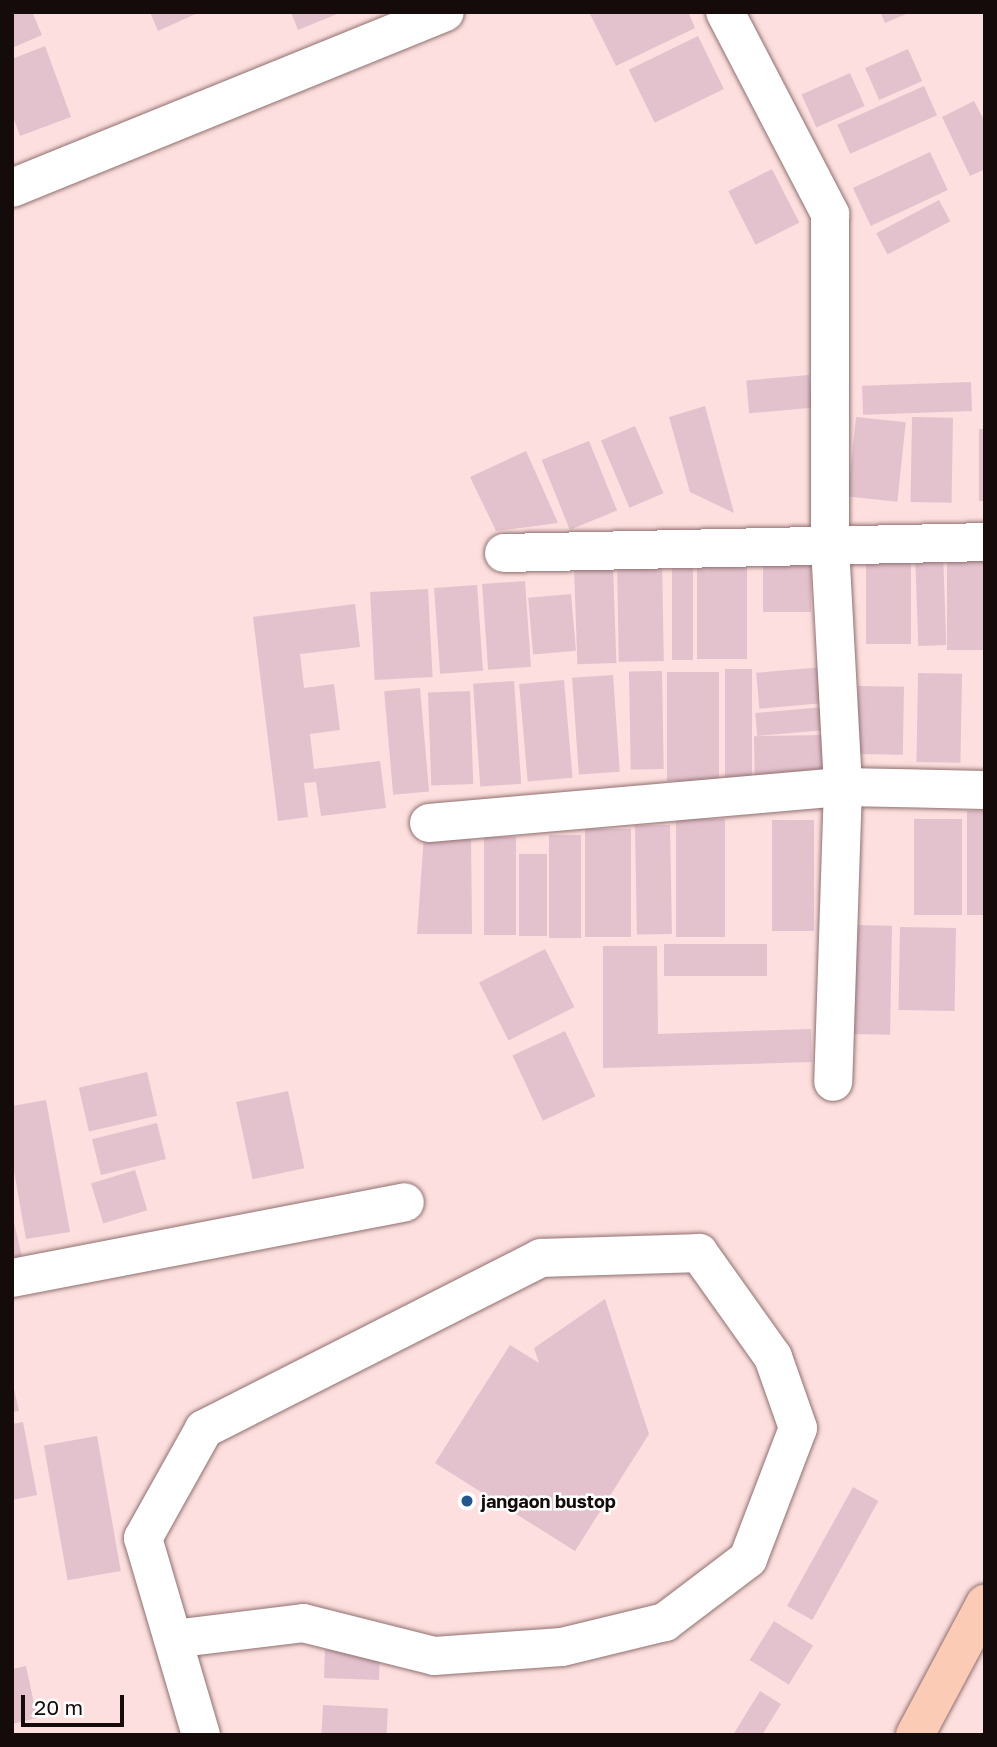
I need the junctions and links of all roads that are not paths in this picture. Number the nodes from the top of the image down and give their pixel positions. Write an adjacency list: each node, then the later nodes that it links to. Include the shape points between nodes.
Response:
1 (445, 12): 3 (street)
2 (725, 12): 5 (street, via 830,214)
3 (12, 188)
4 (985, 542): 5 (street)
5 (830, 546): 6 (street); 7 (street)
6 (504, 553)
7 (843, 788): 8 (street); 9 (street); 10 (street)
8 (985, 790)
9 (429, 823)
10 (833, 1082)
11 (405, 1202): 12 (street)
12 (12, 1278)
13 (985, 1604): 16 (main road)
14 (173, 1639): 14 (street, via 143,1538 204,1429 541,1258 699,1253 773,1357 798,1429 748,1559 664,1622 562,1647 434,1656 303,1623); 15 (street)
15 (201, 1735)
16 (915, 1735)

